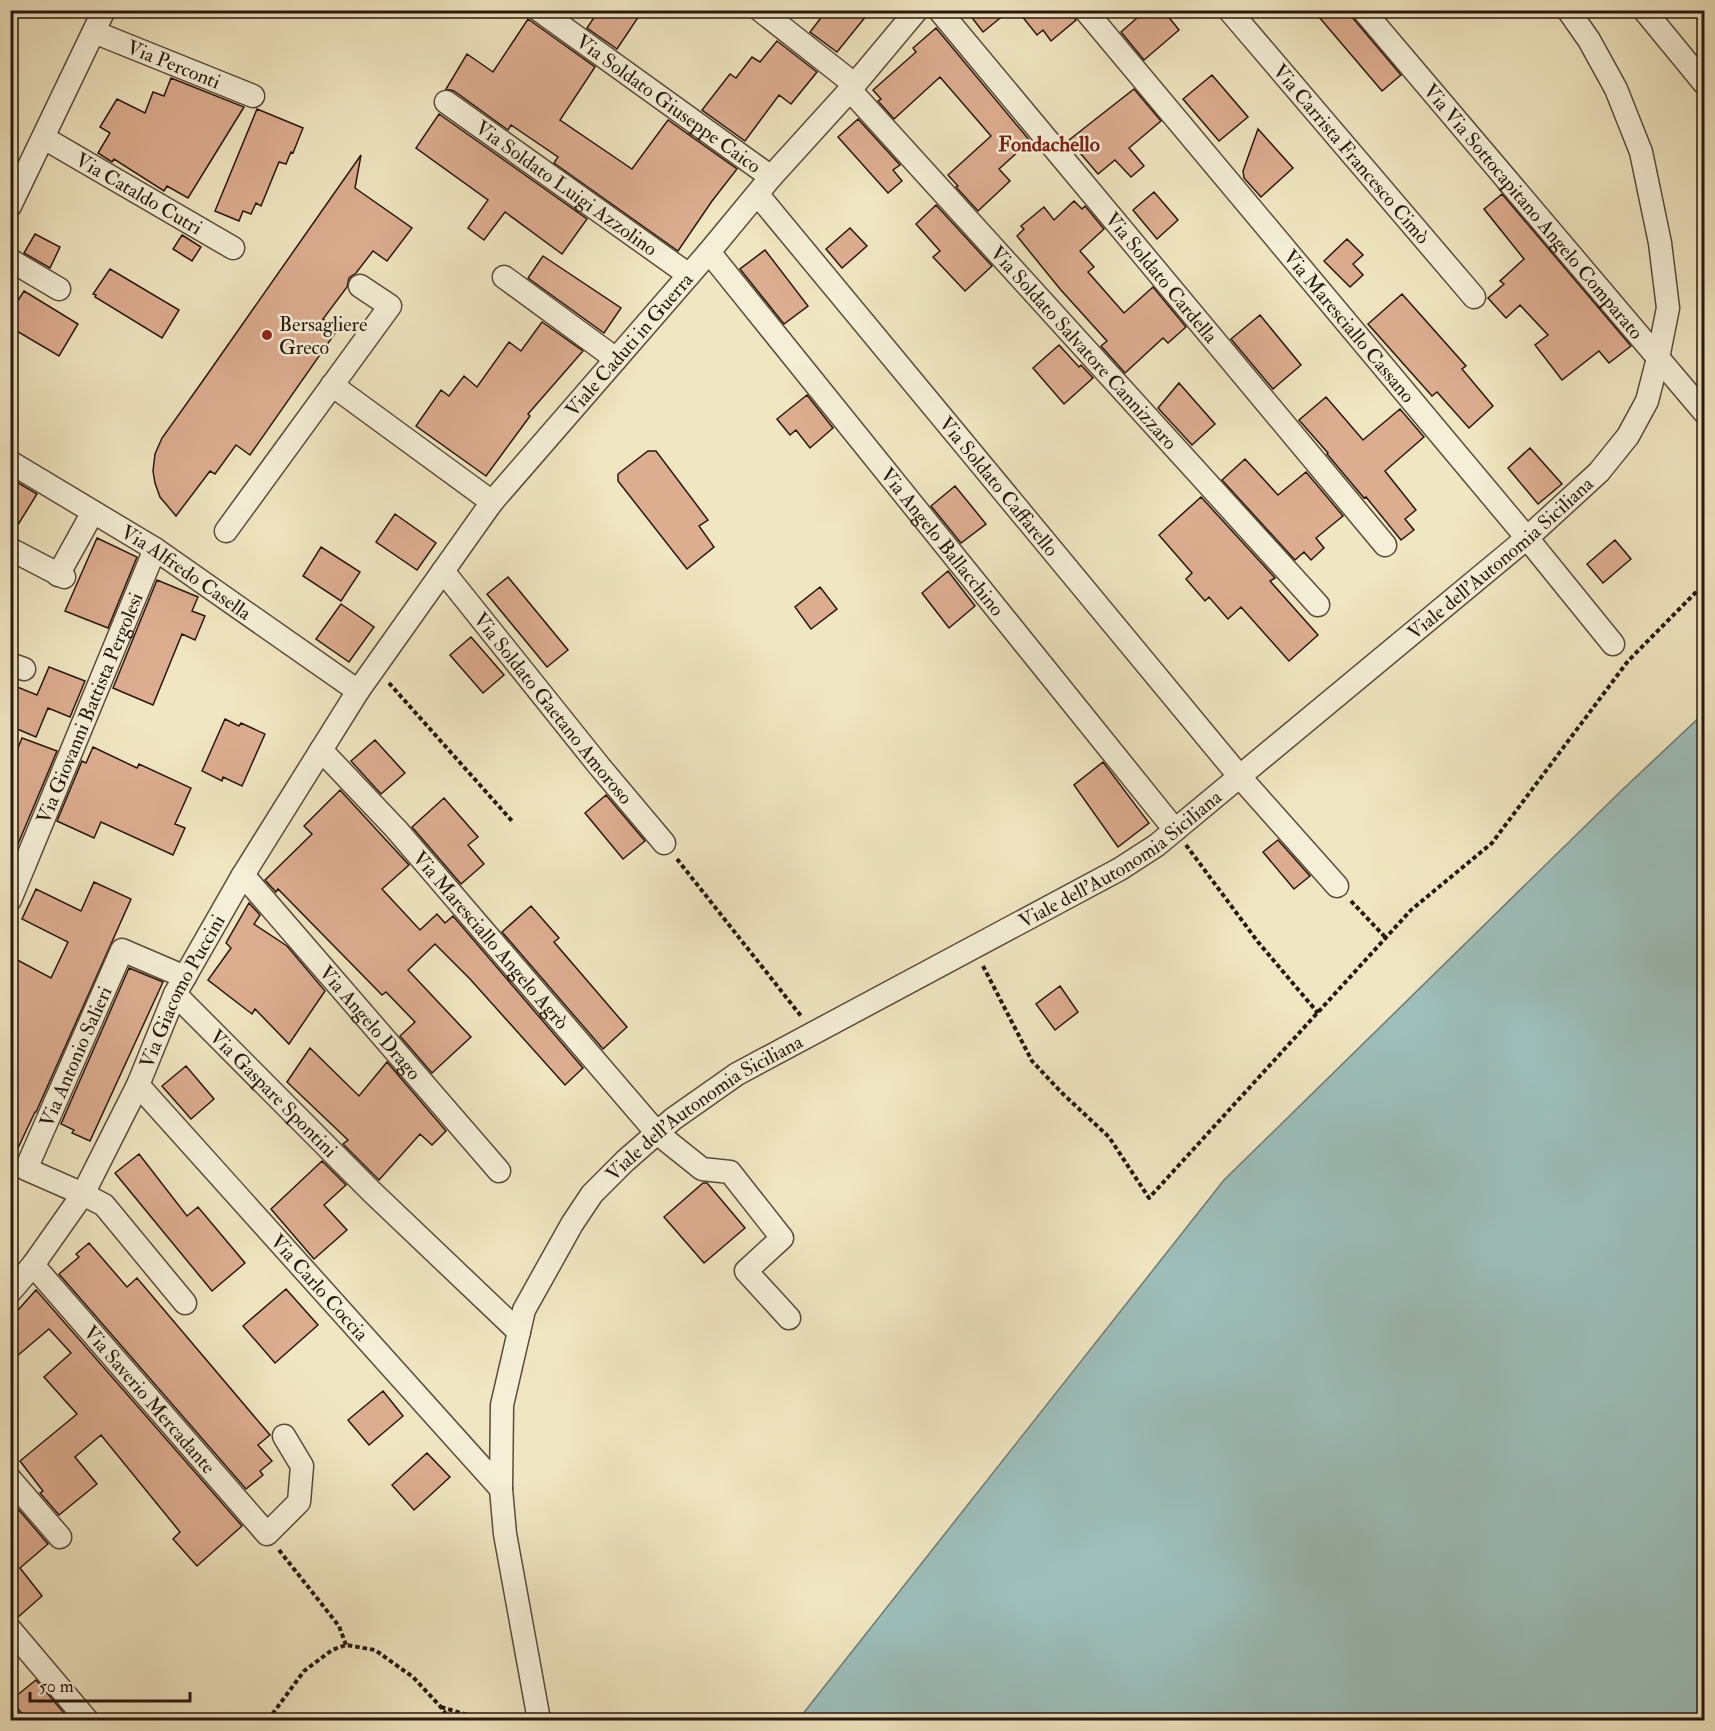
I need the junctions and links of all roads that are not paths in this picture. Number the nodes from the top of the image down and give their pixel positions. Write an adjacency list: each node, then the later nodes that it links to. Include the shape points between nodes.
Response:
1 (104, 10): 11 (street)
2 (539, 10): 17 (street, Via Soldato Giuseppe Caico)
3 (760, 10): 13 (street, Via Soldato Salvatore Cannizzaro)
4 (917, 10): 13 (street, Viale Caduti in Guerra)
5 (939, 10): 37 (street, Via Soldato Cardella)
6 (1085, 10): 36 (street, Via Maresciallo Cassano)
7 (1229, 10): 27 (street, Via Carrista Francesco Cimò)
8 (1363, 10): 28 (street, Via Via Sottocapitano Angelo Comparato)
9 (1568, 10): 28 (street, Viale dell'Autonomia Siciliana, via 1616,89 1641,152 1660,243 1668,308)
10 (1644, 10): 12 (street)
11 (94, 32): 14 (street, Via Perconti); 16 (street)
12 (1704, 83)
13 (852, 87): 17 (street, Viale Caduti in Guerra); 41 (street, Via Soldato Salvatore Cannizzaro)
14 (253, 96)
15 (446, 102): 23 (street, Via Soldato Luigi Azzolino)
16 (44, 138): 19 (street); 20 (street, Via Cataldo Cutri)
17 (771, 177): 18 (street, Viale Caduti in Guerra)
18 (758, 195): 21 (street, Viale Caduti in Guerra); 45 (street, Via Soldato Caffarello)
19 (10, 206)
20 (233, 248)
21 (709, 252): 23 (street, Viale Caduti in Guerra); 46 (street, Via Angelo Ballacchino)
22 (10, 260): 26 (street)
23 (688, 275): 29 (street, Viale Caduti in Guerra)
24 (504, 277): 29 (street)
25 (360, 286): 30 (street, via 390,306)
26 (59, 289)
27 (1474, 297)
28 (1658, 358): 31 (street, Via Via Sottocapitano Angelo Comparato); 36 (street, Viale dell'Autonomia Siciliana, via 1647,401 1628,436 1599,472)
29 (616, 359): 33 (street, Viale Caduti in Guerra)
30 (341, 391): 33 (street); 35 (street)
31 (1704, 412)
32 (10, 462): 34 (street, Via Alfredo Casella)
33 (492, 502): 40 (street, Viale Caduti in Guerra)
34 (93, 512): 38 (street, via 61,576); 39 (street, Via Alfredo Casella)
35 (226, 531)
36 (1527, 538): 42 (street, Via Maresciallo Cassano); 45 (street, Viale dell'Autonomia Siciliana)
37 (1385, 545)
38 (10, 549)
39 (154, 549): 43 (street, Via Alfredo Casella); 50 (street, Via Giovanni Battista Pergolesi)
40 (443, 571): 43 (street, Viale Caduti in Guerra); 47 (street, Via Soldato Gaetano Amoroso)
41 (1318, 605)
42 (1613, 644)
43 (358, 691): 44 (street, Via Giacomo Puccini)
44 (321, 750): 48 (street, Via Giacomo Puccini); 53 (street, Via Maresciallo Angelo Agrò, via 396,829)
45 (1240, 777): 46 (street, Viale dell'Autonomia Siciliana); 49 (street, Via Soldato Caffarello)
46 (1175, 830): 53 (street, Viale dell'Autonomia Siciliana, via 1120,869 738,1074)
47 (664, 843)
48 (243, 875): 51 (street, Via Giacomo Puccini); 54 (street, Via Angelo Drago)
49 (1337, 886)
50 (10, 900)
51 (180, 986): 52 (street, Via Giacomo Puccini); 55 (street, Via Antonio Salieri, via 122,950 26,1168); 60 (street, Via Gaspare Spontini, via 372,1192)
52 (138, 1085): 55 (street, Via Giacomo Puccini); 63 (street, Via Carlo Coccia)
53 (657, 1133): 59 (street, Via Maresciallo Angelo Agrò, via 702,1169 730,1172 782,1238 746,1271); 60 (street, Viale dell'Autonomia Siciliana, via 592,1194 524,1310)
54 (499, 1171)
55 (83, 1194): 56 (street, Via Giacomo Puccini); 58 (street, via 104,1205)
56 (33, 1265): 57 (street, Via Giacomo Puccini); 61 (street, Via Saverio Mercadante, via 267,1534 299,1502 302,1466)
57 (10, 1292)
58 (185, 1303)
59 (789, 1318)
60 (519, 1332): 63 (street, Viale dell'Autonomia Siciliana, via 502,1405)
61 (284, 1436)
62 (10, 1479): 64 (street)
63 (501, 1489): 67 (street, Viale dell'Autonomia Siciliana, via 505,1534)
64 (60, 1537)
65 (10, 1629): 66 (street)
66 (87, 1720)
67 (539, 1720)

